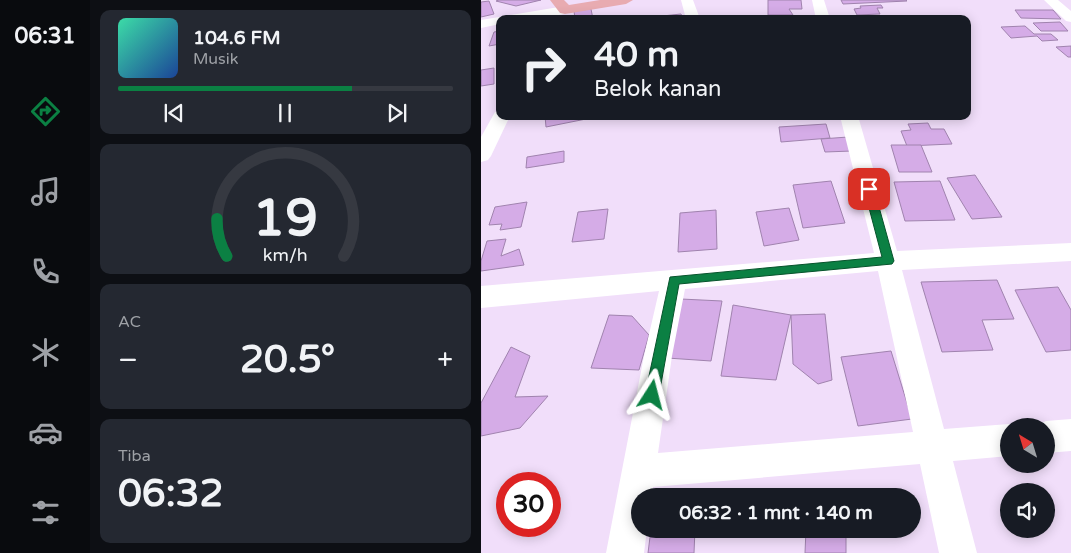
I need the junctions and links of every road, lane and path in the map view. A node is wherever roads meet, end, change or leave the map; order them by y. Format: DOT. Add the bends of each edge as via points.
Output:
graph roads {
  1 [pos="627,0"];
  2 [pos="687,0"];
  3 [pos="818,0"];
  4 [pos="1050,0"];
  5 [pos="556,10"];
  6 [pos="530,15"];
  7 [pos="692,15"];
  8 [pos="822,15"];
  9 [pos="1071,18"];
  10 [pos="496,21"];
  11 [pos="481,24"];
  12 [pos="499,120"];
  13 [pos="850,120"];
  14 [pos="481,156"];
  15 [pos="1071,252"];
  16 [pos="888,261"];
  17 [pos="674,280"];
  18 [pos="481,297"];
  19 [pos="1071,435"];
  20 [pos="1055,436"];
  21 [pos="1000,441"];
  22 [pos="933,446"];
  23 [pos="639,472"];
  24 [pos="625,553"];
  25 [pos="958,553"];
  1 -- 5 [label="main road"];
  2 -- 7 [label="street"];
  3 -- 8 [label="street"];
  4 -- 9 [label="street"];
  5 -- 6 [label="street"];
  10 -- 11 [label="street"];
  12 -- 14 [label="street"];
  13 -- 16 [label="street"];
  15 -- 16 [label="street"];
  16 -- 17 [label="street"];
  16 -- 22 [label="street"];
  17 -- 18 [label="street"];
  17 -- 23 [label="street"];
  19 -- 20 [label="street"];
  21 -- 22 [label="street"];
  22 -- 23 [label="street"];
  22 -- 25 [label="street"];
  23 -- 24 [label="street"];
}
